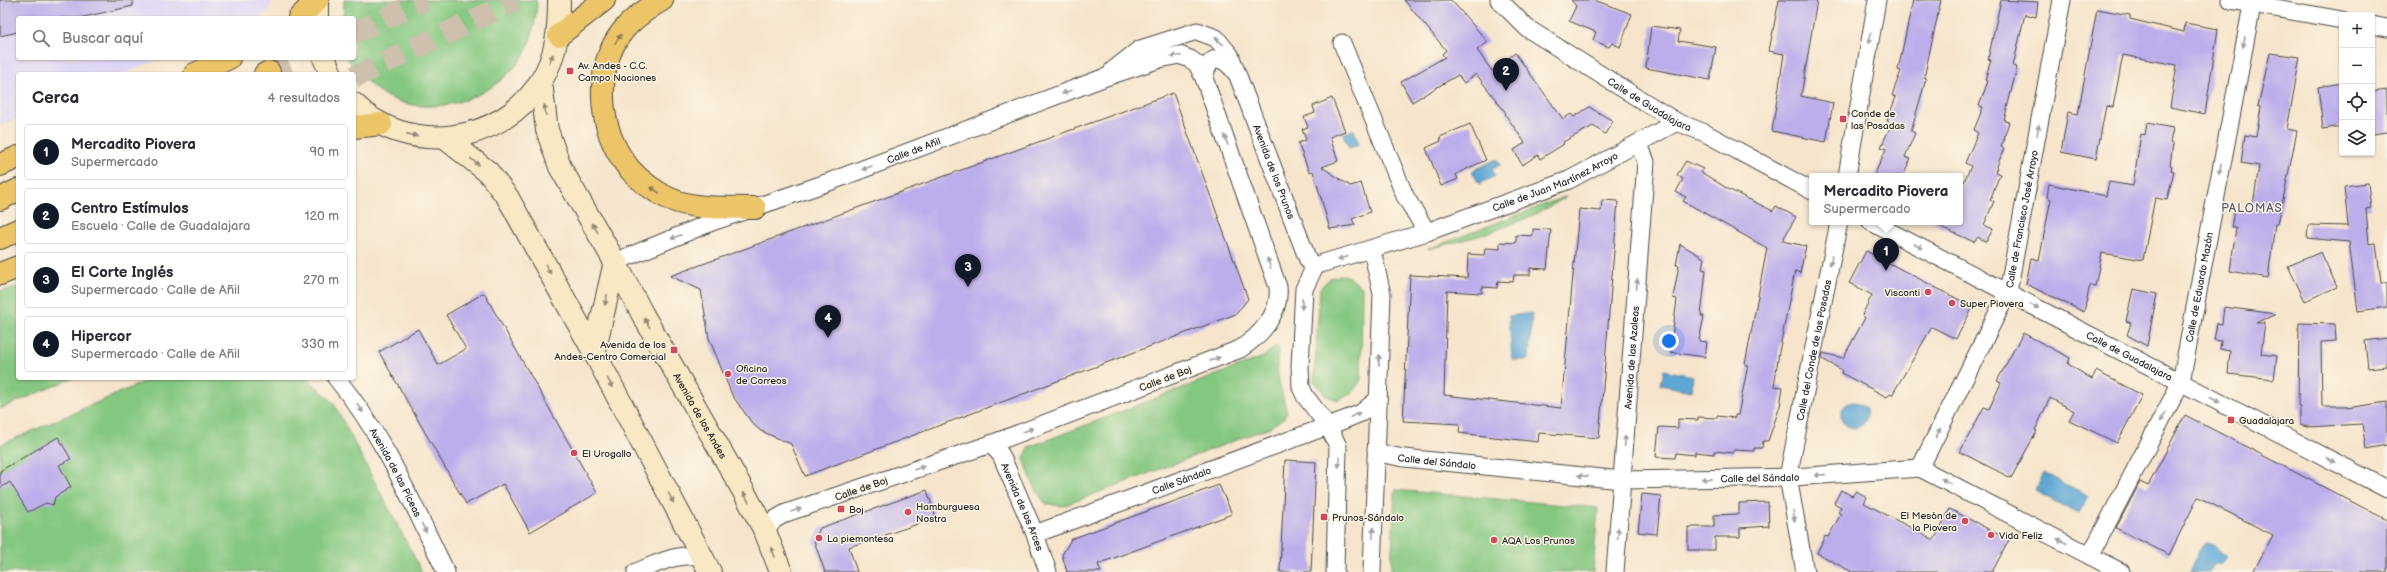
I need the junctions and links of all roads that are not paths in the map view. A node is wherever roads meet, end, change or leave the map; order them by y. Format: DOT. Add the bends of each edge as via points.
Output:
graph roads {
  1 [pos="317,0"];
  2 [pos="559,0"];
  3 [pos="604,0"];
  4 [pos="662,0"];
  5 [pos="1499,0"];
  6 [pos="1877,0"];
  7 [pos="2062,0"];
  8 [pos="2230,0"];
  9 [pos="2252,2"];
  10 [pos="301,16"];
  11 [pos="317,16"];
  12 [pos="2339,19"];
  13 [pos="2375,26"];
  14 [pos="2387,28"];
  15 [pos="559,35"];
  16 [pos="1342,43"];
  17 [pos="225,60"];
  18 [pos="325,60"];
  19 [pos="199,72"];
  20 [pos="330,72"];
  21 [pos="1237,75"];
  22 [pos="1103,78"];
  23 [pos="1204,78"];
  24 [pos="540,82"];
  25 [pos="356,105"];
  26 [pos="1677,122"];
  27 [pos="381,124"];
  28 [pos="356,127"];
  29 [pos="445,138"];
  30 [pos="1639,144"];
  31 [pos="16,157"];
  32 [pos="0,165"];
  33 [pos="1848,173"];
  34 [pos="1809,189"];
  35 [pos="16,191"];
  36 [pos="0,199"];
  37 [pos="754,208"];
  38 [pos="1838,225"];
  39 [pos="1877,225"];
  40 [pos="16,231"];
  41 [pos="1428,232"];
  42 [pos="0,238"];
  43 [pos="1372,250"];
  44 [pos="615,262"];
  45 [pos="16,268"];
  46 [pos="1314,268"];
  47 [pos="0,274"];
  48 [pos="2008,292"];
  49 [pos="594,352"];
  50 [pos="338,380"];
  51 [pos="2181,382"];
  52 [pos="1378,399"];
  53 [pos="1328,426"];
  54 [pos="992,444"];
  55 [pos="1376,449"];
  56 [pos="1920,468"];
  57 [pos="1788,477"];
  58 [pos="1622,480"];
  59 [pos="2387,489"];
  60 [pos="765,531"];
  61 [pos="1035,534"];
  62 [pos="2090,556"];
  63 [pos="706,565"];
  64 [pos="446,572"];
  65 [pos="636,572"];
  66 [pos="781,572"];
  67 [pos="1048,572"];
  68 [pos="1335,572"];
  69 [pos="1372,572"];
  70 [pos="1615,572"];
  71 [pos="1805,572"];
  72 [pos="2121,572"];
  1 -- 10 [label="highway"];
  1 -- 11 [label="main road"];
  2 -- 15 [label="main road"];
  3 -- 15 [label="highway"];
  37 -- 4 [label="highway, one-way" via="690,206 663,195 638,177 622,159 610,137 603,93 605,69 611,52 627,26"];
  5 -- 26 [label="street, Calle de Guadalajara" via="1527,28"];
  6 -- 33 [label="street, one-way"];
  48 -- 7 [label="street, Calle de Francisco José Arroyo, one-way"];
  8 -- 9 [label="street"];
  9 -- 12 [label="street"];
  9 -- 51 [label="street, Calle de Eduardo Mazón, one-way"];
  13 -- 14 [label="street"];
  24 -- 15 [label="main road, one-way" via="552,59"];
  16 -- 41 [label="street" via="1405,196"];
  17 -- 19 [label="highway"];
  18 -- 20 [label="main road"];
  21 -- 22 [label="street, Avenida de los Prunos, one-way" via="1224,46 1216,38 1197,31 1140,49"];
  21 -- 23 [label="street" via="1226,62 1218,58 1212,59 1208,64"];
  21 -- 46 [label="street, Avenida de los Prunos" via="1308,260"];
  23 -- 22 [label="street, Calle de Añil, one-way" via="1196,64 1179,55 1160,58"];
  22 -- 37 [label="street, Calle de Añil, one-way"];
  54 -- 23 [label="street, Calle de Boj, one-way" via="1240,350 1252,341 1276,309 1278,287"];
  24 -- 29 [label="main road" via="522,104 499,121 473,133"];
  44 -- 24 [label="main road, Avenida de los Andes, one-way" via="560,167 548,130"];
  25 -- 27 [label="main road"];
  26 -- 30 [label="street, Calle de Juan Martínez Arroyo"];
  26 -- 34 [label="street, Calle de Guadalajara" via="1705,133"];
  27 -- 28 [label="highway"];
  27 -- 29 [label="main road, one-way" via="423,137"];
  29 -- 49 [label="main road, one-way" via="488,172 508,198"];
  30 -- 41 [label="street, Calle de Juan Martínez Arroyo" via="1569,180"];
  58 -- 30 [label="street, Avenida de las Azaleas, one-way" via="1646,162"];
  31 -- 32 [label="highway"];
  35 -- 36 [label="highway"];
  37 -- 44 [label="street, Calle de Añil, one-way"];
  38 -- 57 [label="street, Calle del Conde de las Posadas, one-way"];
  39 -- 48 [label="street, Calle de Guadalajara, one-way"];
  40 -- 42 [label="highway"];
  41 -- 43 [label="street, Calle de Juan Martínez Arroyo"];
  43 -- 46 [label="street, Calle de Juan Martínez Arroyo, one-way" via="1320,264"];
  52 -- 43 [label="street, one-way" via="1382,294"];
  44 -- 49 [label="main road, one-way"];
  60 -- 44 [label="main road, Avenida de los Andes, one-way"];
  45 -- 47 [label="highway"];
  46 -- 53 [label="street, one-way" via="1302,297 1301,386 1311,407"];
  48 -- 51 [label="street, Calle de Guadalajara, one-way"];
  56 -- 48 [label="street, Calle de Francisco José Arroyo, one-way"];
  49 -- 63 [label="main road, one-way"];
  50 -- 64 [label="street, Avenida de las Píceas, one-way" via="358,405 388,455"];
  51 -- 59 [label="street, Calle de Guadalajara, one-way"];
  51 -- 62 [label="street, Calle de Eduardo Mazón, one-way"];
  53 -- 52 [label="street, one-way" via="1361,412"];
  52 -- 55 [label="street"];
  53 -- 61 [label="street, Calle Sándalo"];
  53 -- 68 [label="street, one-way" via="1338,446 1339,455"];
  60 -- 54 [label="street, Calle de Boj, one-way" via="774,520 786,513"];
  54 -- 61 [label="street, Avenida de los Arces" via="1001,455"];
  58 -- 55 [label="street, Calle del Sándalo, one-way" via="1397,457 1383,454"];
  69 -- 55 [label="street, one-way"];
  56 -- 57 [label="street, Calle del Sándalo, one-way"];
  62 -- 56 [label="street, one-way"];
  57 -- 58 [label="street, Calle del Sándalo, one-way"];
  57 -- 71 [label="street, one-way"];
  70 -- 58 [label="street, Avenida de las Azaleas, one-way"];
  66 -- 60 [label="main road, Avenida de los Andes, one-way"];
  61 -- 67 [label="street, Avenida de los Arces"];
  62 -- 72 [label="street"];
  63 -- 65 [label="street" via="688,555 672,558"];
}
